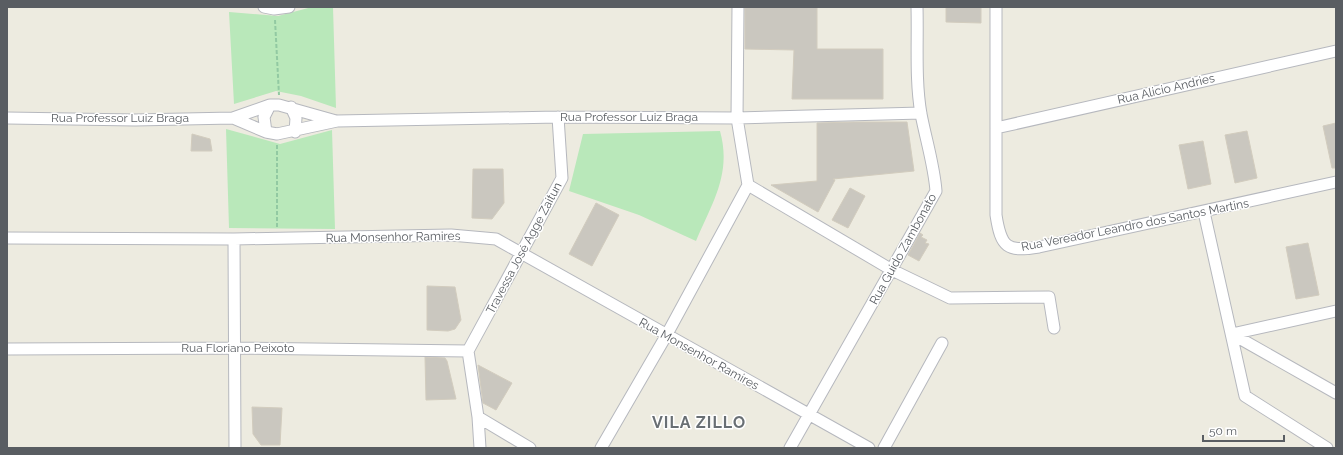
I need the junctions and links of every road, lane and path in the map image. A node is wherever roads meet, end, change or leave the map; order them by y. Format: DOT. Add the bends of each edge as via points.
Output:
graph roads {
  1 [pos="266,7"];
  2 [pos="289,7"];
  3 [pos="738,7"];
  4 [pos="918,7"];
  5 [pos="996,7"];
  6 [pos="1336,51"];
  7 [pos="270,105"];
  8 [pos="291,107"];
  9 [pos="921,113"];
  10 [pos="558,117"];
  11 [pos="7,118"];
  12 [pos="233,118"];
  13 [pos="737,118"];
  14 [pos="337,121"];
  15 [pos="996,128"];
  16 [pos="266,132"];
  17 [pos="295,132"];
  18 [pos="1336,182"];
  19 [pos="748,185"];
  20 [pos="1204,212"];
  21 [pos="7,238"];
  22 [pos="234,239"];
  23 [pos="521,254"];
  24 [pos="892,270"];
  25 [pos="1336,312"];
  26 [pos="1054,328"];
  27 [pos="1232,334"];
  28 [pos="666,336"];
  29 [pos="942,343"];
  30 [pos="235,348"];
  31 [pos="7,349"];
  32 [pos="468,351"];
  33 [pos="1336,393"];
  34 [pos="809,414"];
  35 [pos="478,417"];
  36 [pos="235,448"];
  37 [pos="480,448"];
  38 [pos="530,448"];
  39 [pos="601,448"];
  40 [pos="790,448"];
  41 [pos="869,448"];
  42 [pos="884,448"];
  43 [pos="1327,448"];
  1 -- 2 [label="street"];
  3 -- 13 [label="street"];
  4 -- 9 [label="street, Rua Guido Zambonato" via="918,81"];
  5 -- 15 [label="street, Rua Vereador Leandro dos Santos Martins"];
  6 -- 15 [label="street, Rua Alicio Andries"];
  7 -- 8 [label="street, Rua Professor Luiz Braga"];
  7 -- 12 [label="street, Rua Professor Luiz Braga"];
  7 -- 16 [label="street" via="264,117"];
  8 -- 14 [label="street, Rua Professor Luiz Braga"];
  8 -- 17 [label="street" via="295,115"];
  9 -- 13 [label="street, Rua Professor Luiz Braga"];
  9 -- 24 [label="street, Rua Guido Zambonato" via="933,163 936,191"];
  10 -- 13 [label="street, Rua Professor Luiz Braga"];
  10 -- 14 [label="street, Rua Professor Luiz Braga"];
  10 -- 23 [label="street, Travessa José Agge Zaitun" via="562,178"];
  11 -- 12 [label="street, Rua Professor Luiz Braga"];
  12 -- 16 [label="street, Rua Professor Luiz Braga"];
  13 -- 19 [label="street"];
  14 -- 17 [label="street, Rua Professor Luiz Braga"];
  15 -- 20 [label="street, Rua Vereador Leandro dos Santos Martins" via="996,216 1003,241 1012,249 1039,247"];
  16 -- 17 [label="street, Rua Professor Luiz Braga"];
  18 -- 20 [label="street, Rua Vereador Leandro dos Santos Martins"];
  19 -- 24 [label="street"];
  19 -- 28 [label="street"];
  20 -- 27 [label="street"];
  21 -- 22 [label="street, Rua Monsenhor Ramires"];
  22 -- 23 [label="street, Rua Monsenhor Ramires" via="451,234 496,239"];
  22 -- 30 [label="street"];
  23 -- 28 [label="street, Rua Monsenhor Ramires"];
  23 -- 32 [label="street, Travessa José Agge Zaitun"];
  24 -- 26 [label="street" via="950,298 1049,297"];
  24 -- 34 [label="street, Rua Guido Zambonato"];
  25 -- 27 [label="street"];
  27 -- 33 [label="street"];
  27 -- 43 [label="street" via="1245,396"];
  28 -- 34 [label="street, Rua Monsenhor Ramires"];
  28 -- 39 [label="street"];
  29 -- 42 [label="street"];
  30 -- 31 [label="street, Rua Floriano Peixoto"];
  30 -- 32 [label="street, Rua Floriano Peixoto"];
  30 -- 36 [label="street"];
  32 -- 35 [label="street"];
  34 -- 40 [label="street, Rua Guido Zambonato"];
  34 -- 41 [label="street, Rua Monsenhor Ramires"];
  35 -- 37 [label="street"];
  35 -- 38 [label="street"];
}
